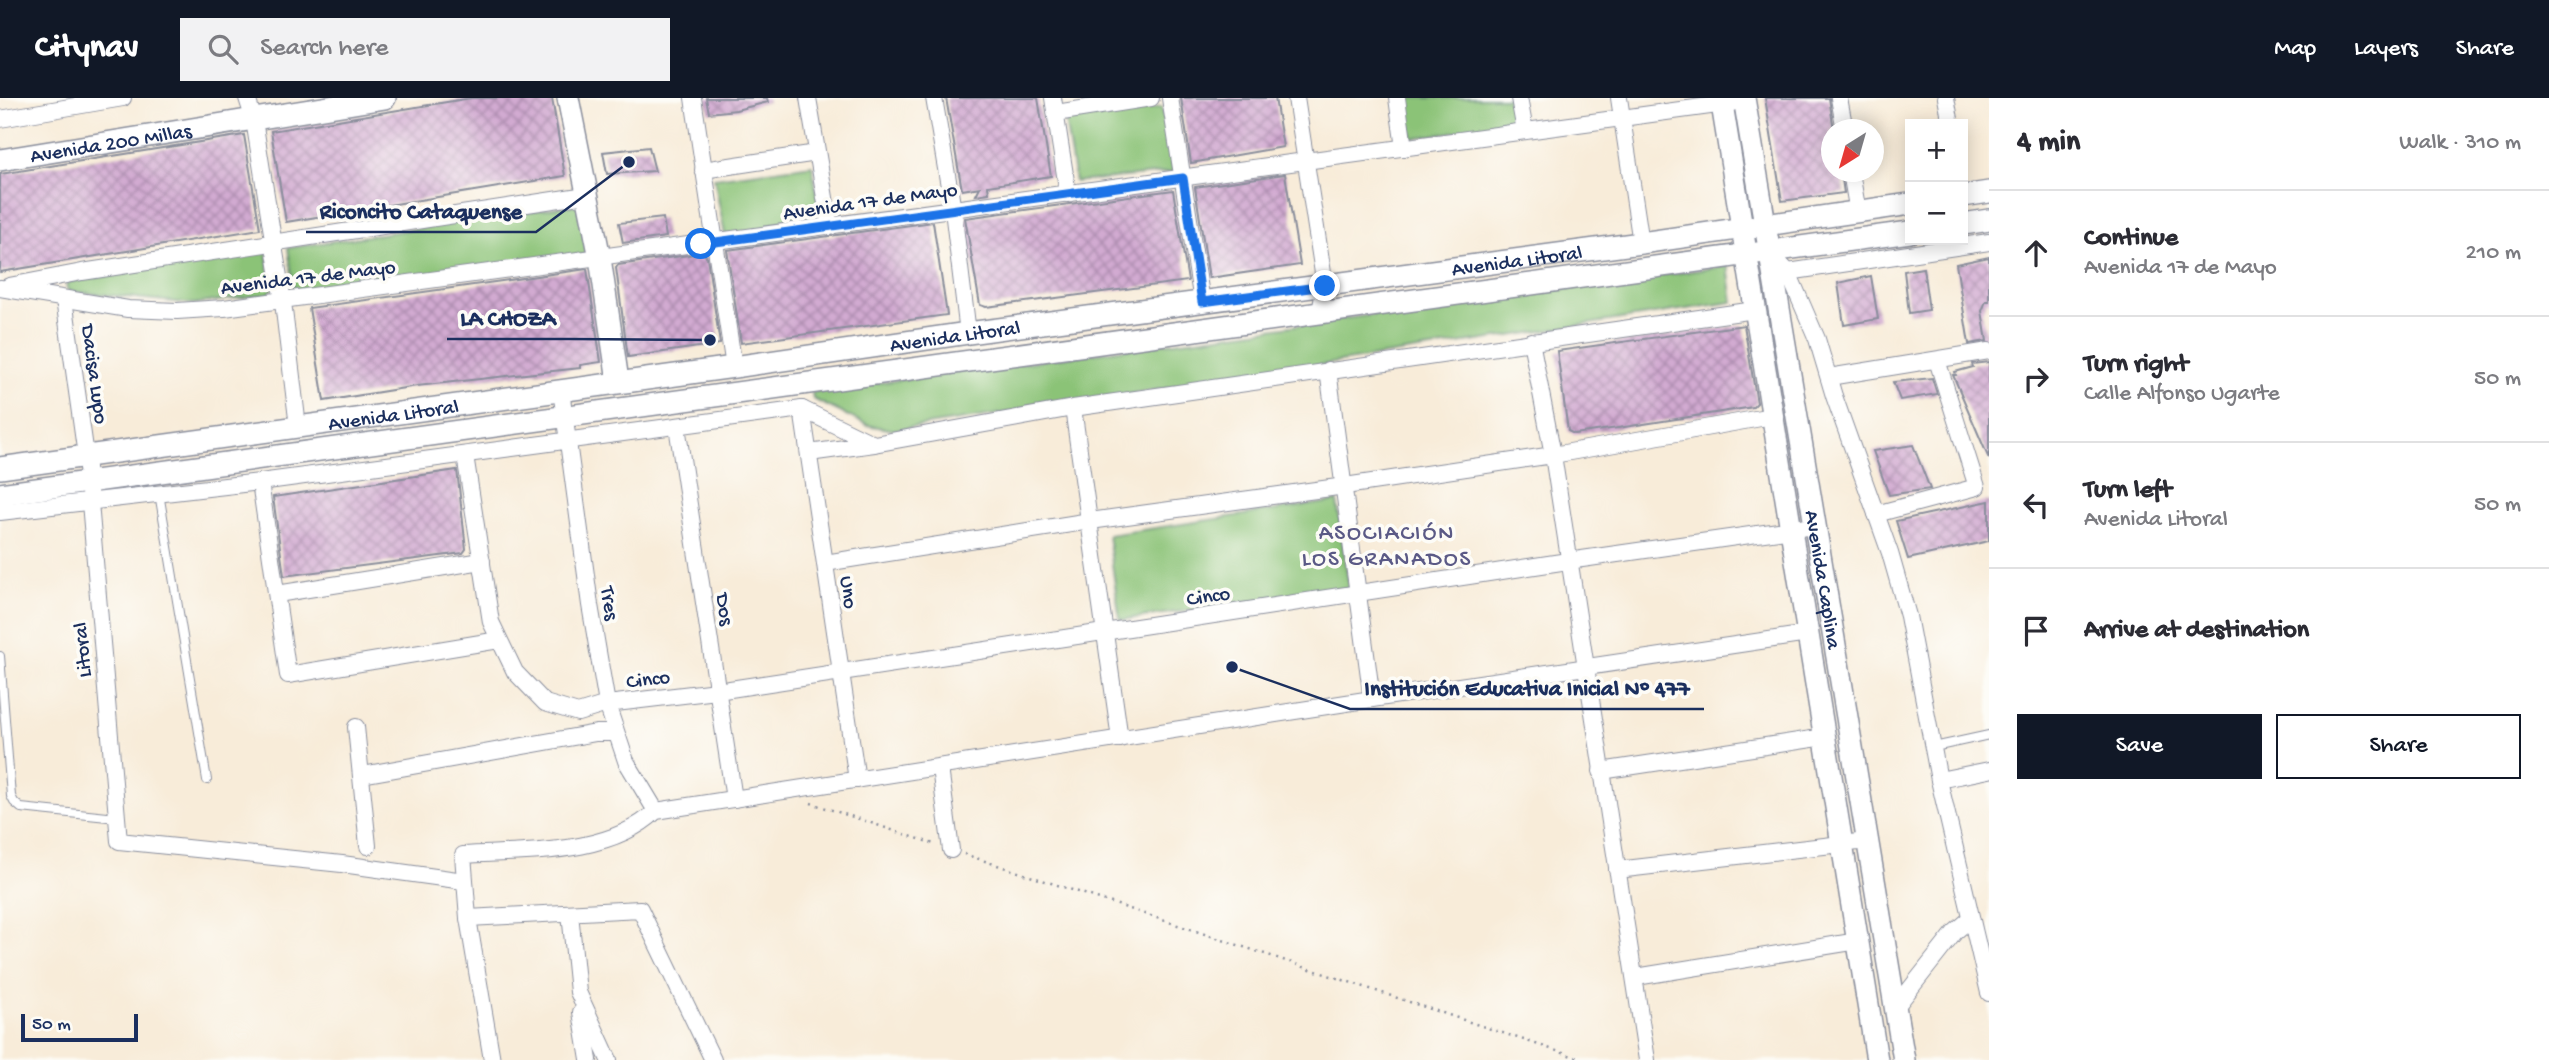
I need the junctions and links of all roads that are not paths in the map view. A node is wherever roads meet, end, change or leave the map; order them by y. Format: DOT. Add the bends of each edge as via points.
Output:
graph roads {
  1 [pos="124,98"];
  2 [pos="247,98"];
  3 [pos="386,98"];
  4 [pos="568,98"];
  5 [pos="693,98"];
  6 [pos="808,98"];
  7 [pos="934,98"];
  8 [pos="1151,98"];
  9 [pos="1170,98"];
  10 [pos="1296,98"];
  11 [pos="1397,98"];
  12 [pos="1519,98"];
  13 [pos="1619,98"];
  14 [pos="1839,98"];
  15 [pos="1946,98"];
  16 [pos="1744,100"];
  17 [pos="1722,101"];
  18 [pos="1054,105"];
  19 [pos="1622,118"];
  20 [pos="0,119"];
  21 [pos="1842,119"];
  22 [pos="1950,119"];
  23 [pos="254,120"];
  24 [pos="1525,131"];
  25 [pos="1404,148"];
  26 [pos="817,153"];
  27 [pos="0,160"];
  28 [pos="1308,161"];
  29 [pos="703,170"];
  30 [pos="1183,178"];
  31 [pos="1853,182"];
  32 [pos="1989,192"];
  33 [pos="1068,194"];
  34 [pos="586,195"];
  35 [pos="1968,195"];
  36 [pos="1905,205"];
  37 [pos="953,210"];
  38 [pos="1858,213"];
  39 [pos="1989,220"];
  40 [pos="1968,223"];
  41 [pos="1764,224"];
  42 [pos="830,227"];
  43 [pos="1741,228"];
  44 [pos="1905,233"];
  45 [pos="1989,242"];
  46 [pos="273,243"];
  47 [pos="713,243"];
  48 [pos="1641,243"];
  49 [pos="1769,252"];
  50 [pos="1745,256"];
  51 [pos="600,258"];
  52 [pos="1788,272"];
  53 [pos="1325,286"];
  54 [pos="64,299"];
  55 [pos="284,302"];
  56 [pos="1202,302"];
  57 [pos="1755,310"];
  58 [pos="1320,312"];
  59 [pos="968,333"];
  60 [pos="1531,341"];
  61 [pos="1989,351"];
  62 [pos="1937,360"];
  63 [pos="734,367"];
  64 [pos="1328,370"];
  65 [pos="1829,377"];
  66 [pos="618,382"];
  67 [pos="561,390"];
  68 [pos="1073,408"];
  69 [pos="802,410"];
  70 [pos="565,416"];
  71 [pos="1772,416"];
  72 [pos="677,426"];
  73 [pos="298,428"];
  74 [pos="569,441"];
  75 [pos="874,444"];
  76 [pos="808,453"];
  77 [pos="1553,454"];
  78 [pos="465,455"];
  79 [pos="86,456"];
  80 [pos="0,468"];
  81 [pos="260,482"];
  82 [pos="1345,486"];
  83 [pos="89,491"];
  84 [pos="159,493"];
  85 [pos="0,494"];
  86 [pos="0,512"];
  87 [pos="1876,514"];
  88 [pos="1090,522"];
  89 [pos="1814,526"];
  90 [pos="1790,530"];
  91 [pos="482,561"];
  92 [pos="1568,561"];
  93 [pos="825,563"];
  94 [pos="1358,593"];
  95 [pos="277,594"];
  96 [pos="1104,632"];
  97 [pos="1808,634"];
  98 [pos="499,640"];
  99 [pos="0,656"];
  100 [pos="1586,667"];
  101 [pos="841,672"];
  102 [pos="717,691"];
  103 [pos="1372,699"];
  104 [pos="607,704"];
  105 [pos="356,727"];
  106 [pos="614,733"];
  107 [pos="1989,735"];
  108 [pos="1825,737"];
  109 [pos="1120,739"];
  110 [pos="1934,747"];
  111 [pos="940,768"];
  112 [pos="1989,770"];
  113 [pos="1601,772"];
  114 [pos="362,775"];
  115 [pos="206,780"];
  116 [pos="857,780"];
  117 [pos="1939,780"];
  118 [pos="734,799"];
  119 [pos="656,811"];
  120 [pos="117,818"];
  121 [pos="1867,841"];
  122 [pos="1842,845"];
  123 [pos="368,846"];
  124 [pos="951,850"];
  125 [pos="1617,870"];
  126 [pos="464,881"];
  127 [pos="570,914"];
  128 [pos="468,918"];
  129 [pos="1970,919"];
  130 [pos="1981,935"];
  131 [pos="1858,941"];
  132 [pos="1636,977"];
  133 [pos="578,992"];
  134 [pos="1989,993"];
  135 [pos="1895,1008"];
  136 [pos="492,1060"];
  137 [pos="589,1060"];
  138 [pos="609,1060"];
  139 [pos="713,1060"];
  140 [pos="1647,1060"];
  141 [pos="1877,1060"];
  142 [pos="1904,1060"];
  1 -- 20 [label="street, Avenida 200 Millas"];
  2 -- 23 [label="street"];
  3 -- 23 [label="main road, Avenida 200 Millas"];
  4 -- 34 [label="main road"];
  5 -- 29 [label="street"];
  6 -- 26 [label="street"];
  7 -- 37 [label="street"];
  8 -- 18 [label="street"];
  9 -- 30 [label="street"];
  10 -- 28 [label="street"];
  11 -- 25 [label="street"];
  12 -- 24 [label="street"];
  13 -- 19 [label="street"];
  14 -- 21 [label="street"];
  15 -- 22 [label="street"];
  16 -- 17 [label="street, Avenida 17 de Mayo"];
  16 -- 41 [label="main road, Avenida Caplina"];
  17 -- 19 [label="street, Avenida 17 de Mayo"];
  17 -- 43 [label="main road, Avenida Caplina"];
  18 -- 33 [label="street"];
  19 -- 24 [label="street, Avenida 17 de Mayo"];
  19 -- 48 [label="street"];
  23 -- 27 [label="main road, Avenida 200 Millas"];
  23 -- 46 [label="street"];
  24 -- 25 [label="street, Avenida 17 de Mayo"];
  25 -- 28 [label="street, Avenida 17 de Mayo"];
  26 -- 29 [label="street"];
  26 -- 42 [label="street"];
  28 -- 30 [label="street, Avenida 17 de Mayo"];
  28 -- 53 [label="street"];
  29 -- 47 [label="street"];
  30 -- 33 [label="street, Avenida 17 de Mayo"];
  30 -- 56 [label="street"];
  31 -- 38 [label="street"];
  32 -- 35 [label="main road"];
  33 -- 37 [label="street, Avenida 17 de Mayo"];
  34 -- 46 [label="street, Avenida 17 de Mayo"];
  34 -- 51 [label="main road"];
  36 -- 38 [label="main road, Avenida Litoral"];
  37 -- 42 [label="street, Avenida 17 de Mayo"];
  37 -- 59 [label="street"];
  38 -- 41 [label="main road, Avenida Litoral"];
  39 -- 40 [label="main road"];
  41 -- 43 [label="main road, Avenida Litoral"];
  41 -- 49 [label="main road, Avenida Caplina"];
  42 -- 47 [label="street, Avenida 17 de Mayo"];
  43 -- 48 [label="main road, Avenida Litoral"];
  43 -- 50 [label="main road, Avenida Caplina"];
  44 -- 49 [label="main road, Avenida Litoral"];
  45 -- 52 [label="street"];
  46 -- 54 [label="street, Avenida 17 de Mayo" via="0,288"];
  46 -- 55 [label="street"];
  47 -- 51 [label="street, Avenida 17 de Mayo"];
  47 -- 63 [label="street"];
  48 -- 53 [label="main road, Avenida Litoral"];
  49 -- 50 [label="main road, Avenida Litoral"];
  49 -- 52 [label="street"];
  49 -- 89 [label="main road, Avenida Caplina"];
  50 -- 57 [label="main road, Avenida Caplina"];
  50 -- 58 [label="main road, Avenida Litoral"];
  51 -- 55 [label="street, Avenida 17 de Mayo"];
  51 -- 66 [label="main road"];
  52 -- 65 [label="street"];
  53 -- 56 [label="main road, Avenida Litoral"];
  53 -- 58 [label="street"];
  54 -- 55 [label="street, Avenida 17 de Mayo" via="128,309 177,310"];
  54 -- 79 [label="street, Dacisa Lupo"];
  55 -- 73 [label="street"];
  56 -- 59 [label="main road, Avenida Litoral"];
  57 -- 60 [label="street"];
  57 -- 71 [label="main road, Avenida Caplina"];
  58 -- 70 [label="main road, Avenida Litoral"];
  59 -- 63 [label="main road, Avenida Litoral"];
  60 -- 64 [label="street"];
  60 -- 77 [label="street"];
  61 -- 62 [label="street"];
  62 -- 65 [label="street"];
  62 -- 87 [label="street" via="1977,487"];
  63 -- 66 [label="main road, Avenida Litoral"];
  64 -- 68 [label="street"];
  64 -- 82 [label="street"];
  65 -- 87 [label="street"];
  66 -- 67 [label="main road, Avenida Litoral"];
  67 -- 70 [label="street, Tres"];
  67 -- 73 [label="main road, Avenida Litoral"];
  68 -- 75 [label="street"];
  68 -- 88 [label="street"];
  69 -- 72 [label="street, Avenida Litoral"];
  69 -- 75 [label="street"];
  69 -- 76 [label="street, Uno"];
  70 -- 74 [label="street, Tres"];
  70 -- 83 [label="main road, Avenida Litoral"];
  71 -- 77 [label="street"];
  71 -- 90 [label="main road, Avenida Caplina"];
  72 -- 74 [label="street, Avenida Litoral"];
  72 -- 102 [label="street, Dos"];
  73 -- 79 [label="main road, Avenida Litoral"];
  74 -- 78 [label="street, Avenida Litoral"];
  74 -- 104 [label="street, Tres"];
  75 -- 76 [label="street"];
  76 -- 93 [label="street, Uno"];
  77 -- 82 [label="street"];
  77 -- 92 [label="street"];
  78 -- 81 [label="street, Avenida Litoral"];
  78 -- 91 [label="street, Cinco"];
  79 -- 80 [label="main road, Avenida Litoral"];
  79 -- 83 [label="street, Litoral"];
  81 -- 84 [label="street, Avenida Litoral"];
  81 -- 95 [label="street"];
  82 -- 88 [label="street"];
  82 -- 94 [label="street"];
  83 -- 84 [label="street, Avenida Litoral"];
  83 -- 85 [label="main road, Avenida Litoral"];
  83 -- 86 [label="street, Avenida Litoral"];
  83 -- 120 [label="street, Litoral"];
  84 -- 115 [label="lane"];
  87 -- 110 [label="street" via="1908,616"];
  88 -- 93 [label="street"];
  88 -- 96 [label="street"];
  89 -- 90 [label="street, Cinco"];
  89 -- 121 [label="main road, Avenida Caplina"];
  90 -- 92 [label="street, Cinco"];
  90 -- 97 [label="main road, Avenida Caplina"];
  91 -- 95 [label="street"];
  91 -- 98 [label="street, Cinco" via="491,622"];
  92 -- 94 [label="street, Cinco"];
  92 -- 100 [label="street"];
  93 -- 101 [label="street, Uno"];
  94 -- 96 [label="street, Cinco"];
  94 -- 103 [label="street"];
  95 -- 98 [label="street" via="288,675"];
  96 -- 101 [label="street, Cinco"];
  96 -- 109 [label="street"];
  97 -- 100 [label="street"];
  97 -- 108 [label="main road, Avenida Caplina"];
  98 -- 104 [label="street, Cinco" via="515,672 545,703 578,713"];
  99 -- 120 [label="lane" via="14,802 21,808"];
  100 -- 103 [label="street"];
  100 -- 113 [label="street"];
  101 -- 102 [label="street, Cinco"];
  101 -- 116 [label="street, Uno"];
  102 -- 104 [label="street, Cinco"];
  102 -- 118 [label="street, Dos"];
  103 -- 109 [label="street"];
  104 -- 106 [label="street, Tres"];
  105 -- 114 [label="street"];
  106 -- 114 [label="street"];
  106 -- 119 [label="street, Tres"];
  107 -- 110 [label="lane"];
  108 -- 113 [label="street"];
  108 -- 122 [label="main road, Avenida Caplina"];
  109 -- 111 [label="street"];
  110 -- 117 [label="street"];
  111 -- 116 [label="street"];
  111 -- 124 [label="street"];
  112 -- 117 [label="street"];
  113 -- 125 [label="street"];
  114 -- 123 [label="street"];
  116 -- 118 [label="street"];
  117 -- 129 [label="street"];
  118 -- 119 [label="street"];
  119 -- 126 [label="street" via="632,829 570,848 463,855"];
  120 -- 126 [label="street, Litoral" via="119,841"];
  121 -- 122 [label="street"];
  121 -- 135 [label="main road, Avenida Caplina"];
  122 -- 125 [label="street"];
  122 -- 131 [label="main road, Avenida Caplina"];
  125 -- 132 [label="street"];
  126 -- 128 [label="street"];
  127 -- 128 [label="street"];
  127 -- 133 [label="street"];
  127 -- 139 [label="street" via="640,909"];
  128 -- 136 [label="street"];
  129 -- 130 [label="street"];
  129 -- 135 [label="street"];
  130 -- 134 [label="street"];
  131 -- 132 [label="street"];
  131 -- 141 [label="main road, Avenida Caplina"];
  132 -- 140 [label="street"];
  133 -- 137 [label="street"];
  133 -- 138 [label="street"];
  135 -- 142 [label="main road, Avenida Caplina"];
}
